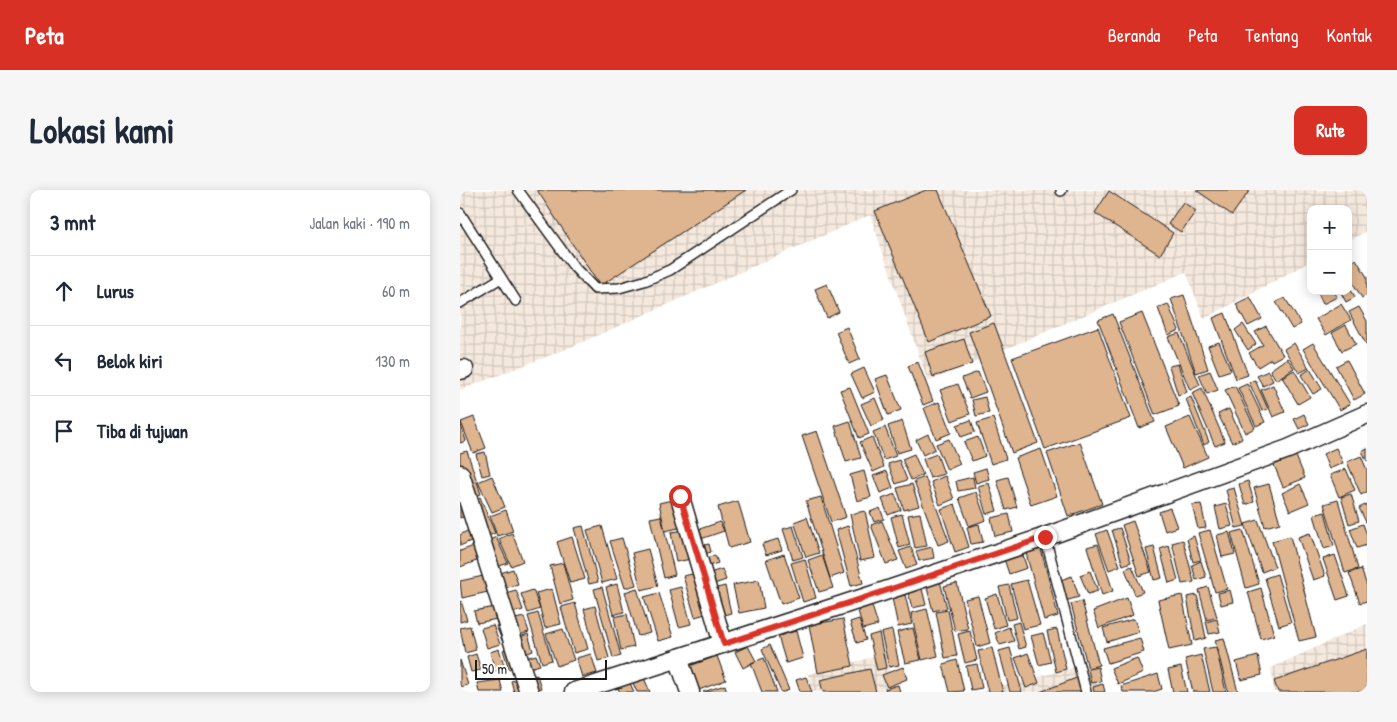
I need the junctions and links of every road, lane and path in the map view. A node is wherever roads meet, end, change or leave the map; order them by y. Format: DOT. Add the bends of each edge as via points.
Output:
graph roads {
  1 [pos="518,190"];
  2 [pos="791,190"];
  3 [pos="460,213"];
  4 [pos="501,278"];
  5 [pos="516,301"];
  6 [pos="460,303"];
  7 [pos="1367,414"];
  8 [pos="460,474"];
  9 [pos="680,496"];
  10 [pos="1045,537"];
  11 [pos="724,644"];
  12 [pos="678,658"];
  13 [pos="529,692"];
  14 [pos="574,692"];
  15 [pos="690,692"];
  16 [pos="1086,692"];
  1 -- 2 [label="lane" via="574,267 595,289 619,288 670,270"];
  3 -- 4 [label="lane"];
  4 -- 5 [label="lane"];
  4 -- 6 [label="lane"];
  7 -- 10 [label="street" via="1288,450"];
  8 -- 13 [label="street"];
  9 -- 11 [label="street"];
  10 -- 11 [label="street"];
  10 -- 16 [label="lane"];
  11 -- 12 [label="street"];
  12 -- 14 [label="street"];
  12 -- 15 [label="street"];
}
